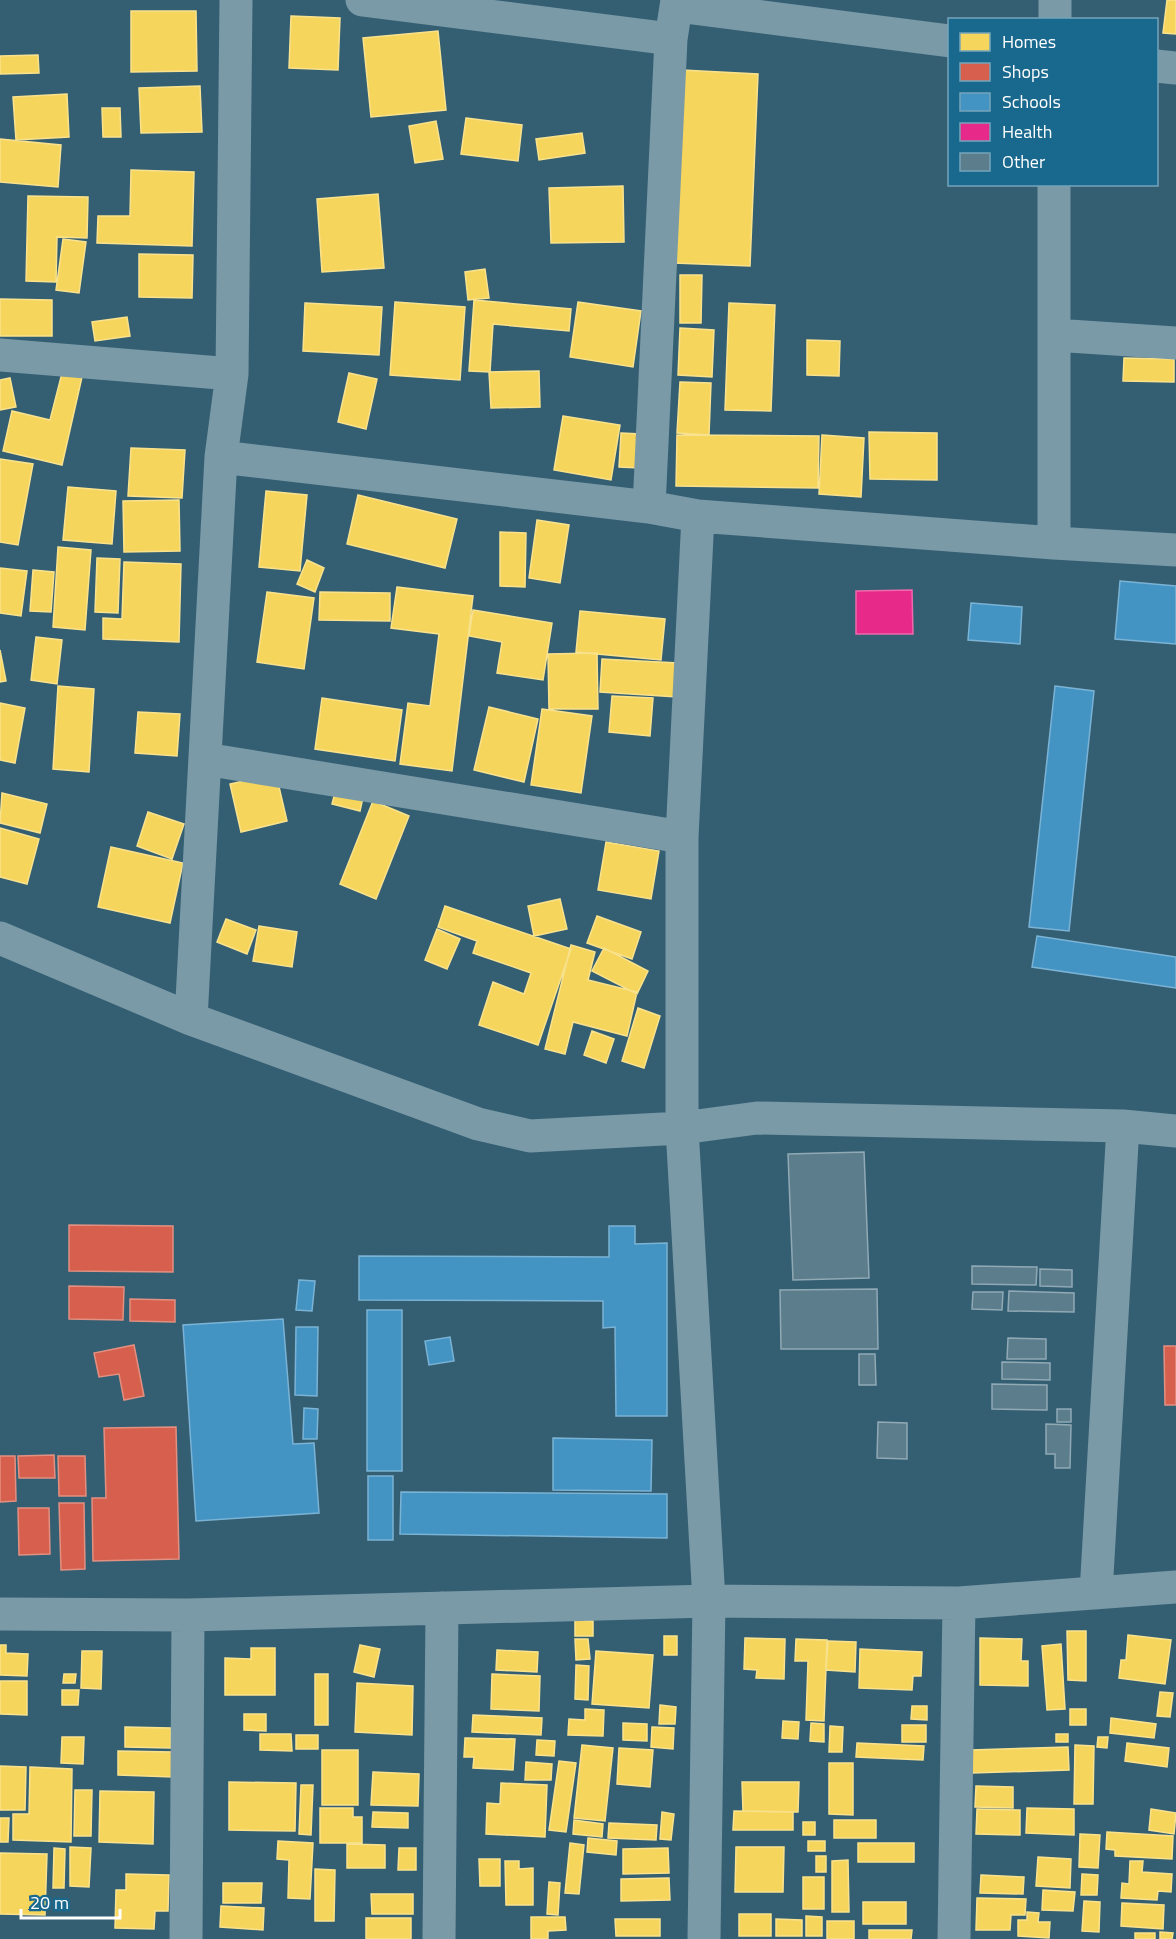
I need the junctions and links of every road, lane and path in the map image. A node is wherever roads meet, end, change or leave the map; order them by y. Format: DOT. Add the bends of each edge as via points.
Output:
graph roads {
  1 [pos="236,0"];
  2 [pos="363,0"];
  3 [pos="1055,0"];
  4 [pos="677,3"];
  5 [pos="1055,18"];
  6 [pos="671,39"];
  7 [pos="948,41"];
  8 [pos="1158,66"];
  9 [pos="1176,68"];
  10 [pos="1054,186"];
  11 [pos="1054,335"];
  12 [pos="1176,343"];
  13 [pos="0,355"];
  14 [pos="232,374"];
  15 [pos="221,457"];
  16 [pos="649,507"];
  17 [pos="698,516"];
  18 [pos="1054,543"];
  19 [pos="1176,550"];
  20 [pos="205,759"];
  21 [pos="682,837"];
  22 [pos="0,938"];
  23 [pos="191,1018"];
  24 [pos="1122,1126"];
  25 [pos="682,1128"];
  26 [pos="1176,1131"];
  27 [pos="1176,1587"];
  28 [pos="1096,1593"];
  29 [pos="709,1601"];
  30 [pos="959,1603"];
  31 [pos="442,1608"];
  32 [pos="0,1614"];
  33 [pos="188,1615"];
  34 [pos="186,1939"];
  35 [pos="439,1939"];
  36 [pos="704,1939"];
  37 [pos="954,1939"];
  1 -- 14 [label="street"];
  2 -- 6 [label="street"];
  3 -- 5 [label="street"];
  4 -- 6 [label="street"];
  4 -- 7 [label="street"];
  6 -- 16 [label="street"];
  8 -- 9 [label="street"];
  10 -- 11 [label="street"];
  11 -- 12 [label="street"];
  11 -- 18 [label="street"];
  13 -- 14 [label="street"];
  14 -- 15 [label="street"];
  15 -- 16 [label="street"];
  15 -- 20 [label="street"];
  16 -- 17 [label="street"];
  17 -- 18 [label="street"];
  17 -- 21 [label="street"];
  18 -- 19 [label="street"];
  20 -- 21 [label="street"];
  20 -- 23 [label="street"];
  21 -- 25 [label="street"];
  22 -- 23 [label="street"];
  23 -- 25 [label="street" via="488,1127 530,1136"];
  24 -- 25 [label="street" via="757,1118"];
  24 -- 26 [label="street"];
  24 -- 28 [label="street"];
  25 -- 29 [label="street"];
  27 -- 28 [label="street"];
  28 -- 30 [label="street"];
  29 -- 30 [label="street"];
  29 -- 31 [label="street"];
  29 -- 36 [label="street"];
  30 -- 37 [label="street"];
  31 -- 33 [label="street"];
  31 -- 35 [label="street"];
  32 -- 33 [label="street"];
  33 -- 34 [label="street"];
}
